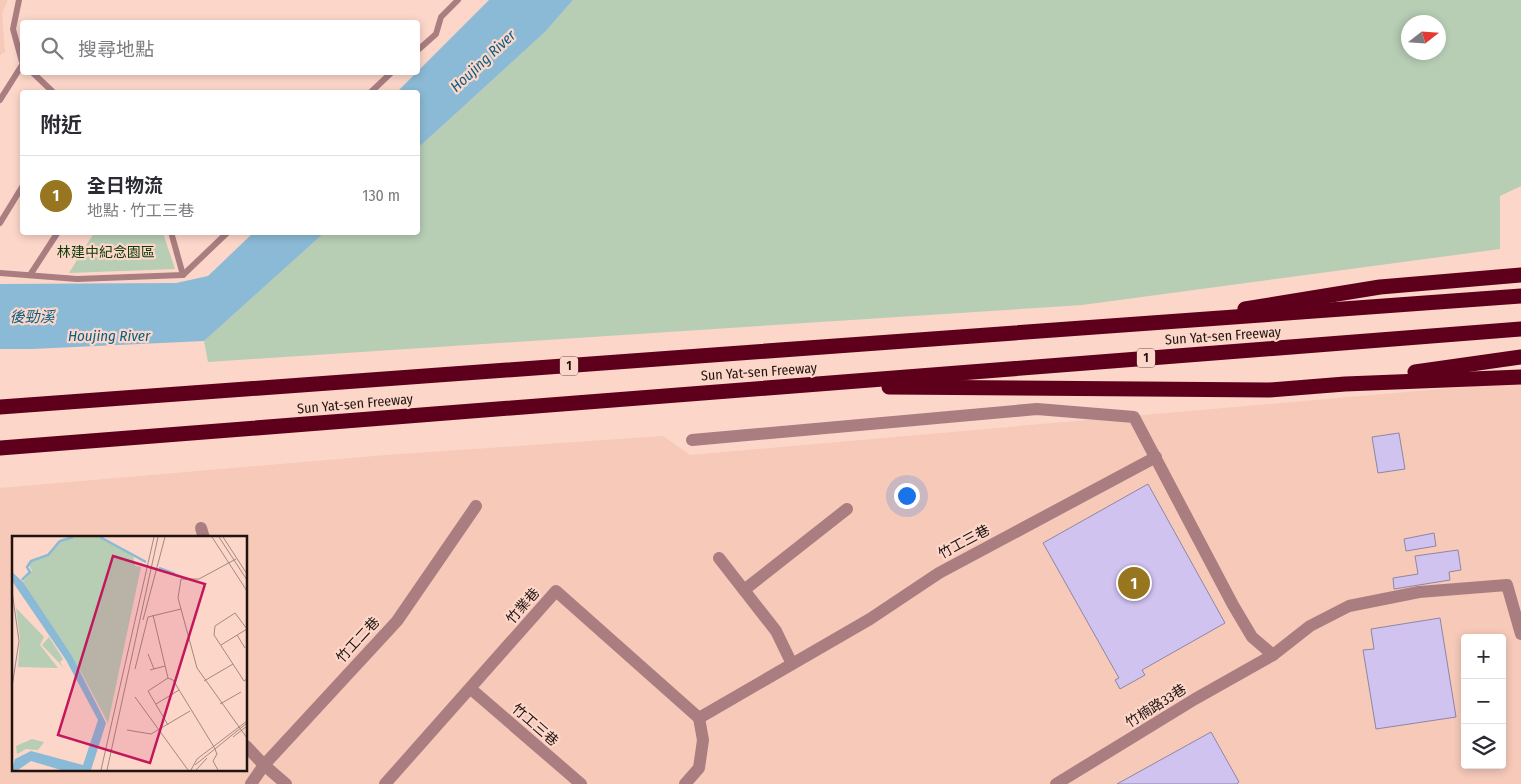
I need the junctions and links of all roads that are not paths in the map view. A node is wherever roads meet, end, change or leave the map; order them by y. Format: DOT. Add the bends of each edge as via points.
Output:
graph roads {
  1 [pos="19,0"];
  2 [pos="458,0"];
  3 [pos="420,48"];
  4 [pos="20,56"];
  5 [pos="20,67"];
  6 [pos="35,75"];
  7 [pos="389,75"];
  8 [pos="51,90"];
  9 [pos="374,90"];
  10 [pos="0,100"];
  11 [pos="20,190"];
  12 [pos="0,223"];
  13 [pos="56,235"];
  14 [pos="171,235"];
  15 [pos="225,235"];
  16 [pos="0,274"];
  17 [pos="183,275"];
  18 [pos="1521,275"];
  19 [pos="30,276"];
  20 [pos="1521,296"];
  21 [pos="1139,326"];
  22 [pos="1521,329"];
  23 [pos="1521,357"];
  24 [pos="1521,377"];
  25 [pos="1345,384"];
  26 [pos="770,387"];
  27 [pos="0,407"];
  28 [pos="692,440"];
  29 [pos="0,448"];
  30 [pos="1156,457"];
  31 [pos="476,506"];
  32 [pos="847,509"];
  33 [pos="719,558"];
  34 [pos="744,590"];
  35 [pos="1521,634"];
  36 [pos="1273,654"];
  37 [pos="792,664"];
  38 [pos="471,689"];
  39 [pos="699,718"];
  40 [pos="248,748"];
  41 [pos="264,765"];
  42 [pos="251,784"];
  43 [pos="286,784"];
  44 [pos="385,784"];
  45 [pos="580,784"];
  46 [pos="685,784"];
  47 [pos="1056,784"];
  1 -- 4 [label="lane" via="13,29"];
  2 -- 3 [label="lane" via="441,17 436,34"];
  5 -- 10 [label="lane"];
  6 -- 8 [label="lane"];
  7 -- 9 [label="lane"];
  11 -- 12 [label="lane"];
  13 -- 19 [label="lane"];
  14 -- 17 [label="lane"];
  15 -- 17 [label="lane"];
  16 -- 19 [label="lane"];
  17 -- 19 [label="lane" via="77,279"];
  18 -- 21 [label="highway" via="1380,287"];
  20 -- 21 [label="highway, Sun Yat-sen Freeway / 1"];
  21 -- 27 [label="highway, Sun Yat-sen Freeway / 1"];
  22 -- 26 [label="highway, Sun Yat-sen Freeway / 1"];
  23 -- 25 [label="highway"];
  24 -- 25 [label="highway"];
  25 -- 26 [label="highway" via="1268,390"];
  26 -- 29 [label="highway, Sun Yat-sen Freeway / 1"];
  28 -- 30 [label="street" via="1037,409 1134,417"];
  30 -- 36 [label="street" via="1247,629"];
  30 -- 37 [label="street, 竹工三巷" via="938,573 870,619"];
  31 -- 41 [label="street, 竹工二巷" via="397,621"];
  32 -- 34 [label="street"];
  33 -- 34 [label="street"];
  34 -- 37 [label="street" via="776,631"];
  35 -- 36 [label="street, 竹楠路33巷" via="1507,585 1419,592 1349,606 1310,626"];
  36 -- 47 [label="street, 竹楠路33巷"];
  37 -- 39 [label="street, 竹工三巷"];
  38 -- 39 [label="street, 竹業巷" via="556,591"];
  38 -- 44 [label="street, 竹業巷"];
  38 -- 45 [label="street, 竹工三巷"];
  39 -- 46 [label="street" via="703,740 699,768"];
  40 -- 41 [label="street"];
  41 -- 42 [label="street, 竹工二巷"];
  41 -- 43 [label="street"];
}
